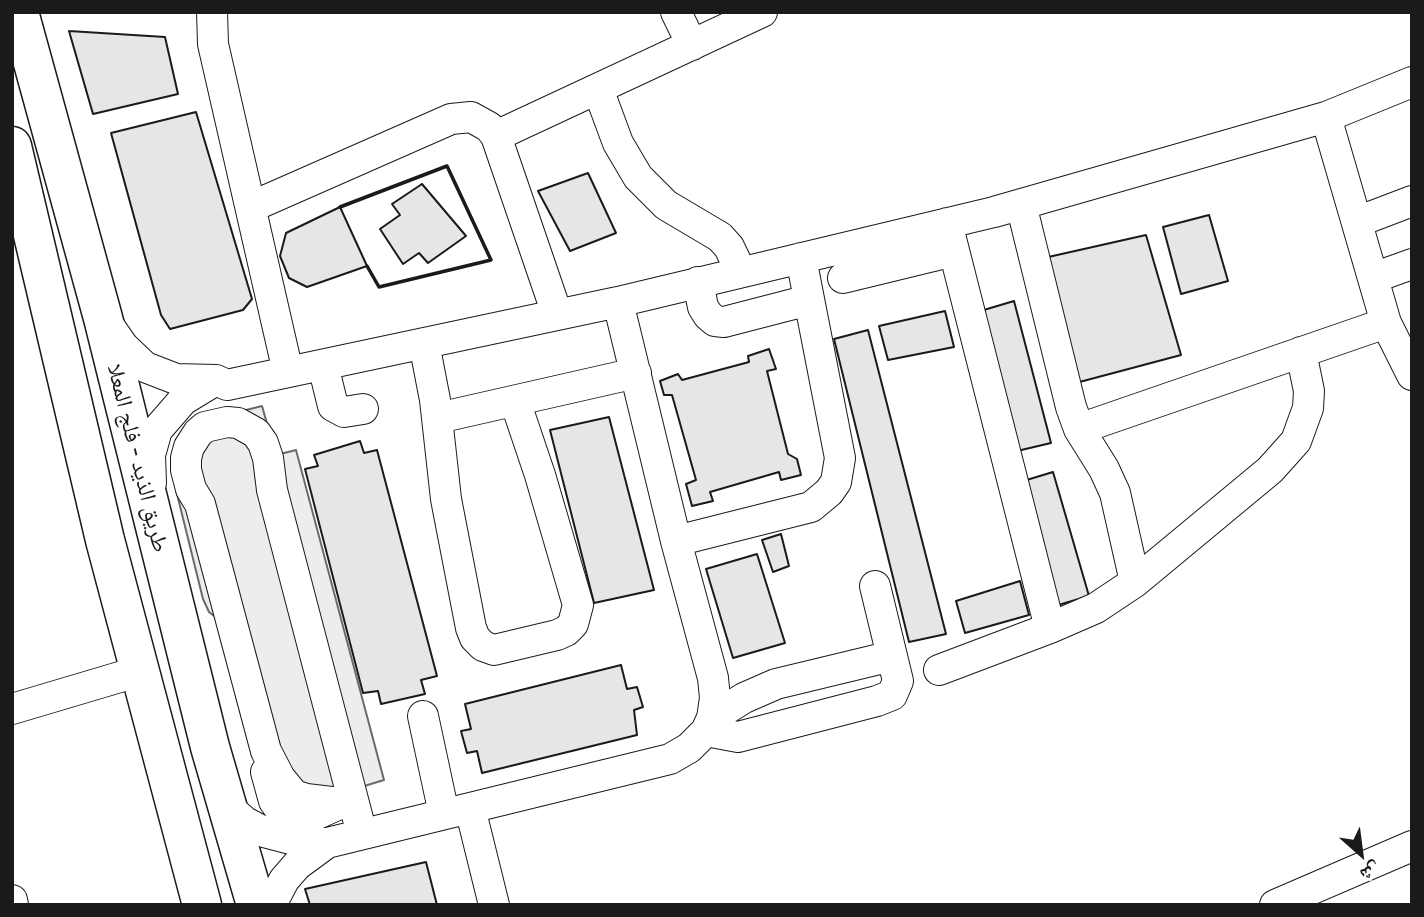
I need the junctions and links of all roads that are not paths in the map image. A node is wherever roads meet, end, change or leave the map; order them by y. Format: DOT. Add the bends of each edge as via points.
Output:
graph roads {
  1 [pos="19,12"];
  2 [pos="43,12"];
  3 [pos="212,12"];
  4 [pos="676,12"];
  5 [pos="762,12"];
  6 [pos="692,45"];
  7 [pos="1412,82"];
  8 [pos="598,89"];
  9 [pos="1326,117"];
  10 [pos="51,130"];
  11 [pos="496,136"];
  12 [pos="12,146"];
  13 [pos="1412,201"];
  14 [pos="1021,204"];
  15 [pos="250,207"];
  16 [pos="1357,222"];
  17 [pos="951,237"];
  18 [pos="801,258"];
  19 [pos="1412,264"];
  20 [pos="741,272"];
  21 [pos="844,278"];
  22 [pos="1373,278"];
  23 [pos="698,282"];
  24 [pos="809,300"];
  25 [pos="618,302"];
  26 [pos="557,314"];
  27 [pos="103,318"];
  28 [pos="1386,323"];
  29 [pos="424,343"];
  30 [pos="1301,352"];
  31 [pos="323,365"];
  32 [pos="288,372"];
  33 [pos="635,373"];
  34 [pos="1412,374"];
  35 [pos="222,383"];
  36 [pos="515,401"];
  37 [pos="363,409"];
  38 [pos="438,418"];
  39 [pos="1079,429"];
  40 [pos="263,443"];
  41 [pos="272,490"];
  42 [pos="200,504"];
  43 [pos="152,511"];
  44 [pos="676,541"];
  45 [pos="112,566"];
  46 [pos="1135,582"];
  47 [pos="875,586"];
  48 [pos="1050,628"];
  49 [pos="892,656"];
  50 [pos="708,659"];
  51 [pos="939,670"];
  52 [pos="140,671"];
  53 [pos="776,684"];
  54 [pos="12,709"];
  55 [pos="423,716"];
  56 [pos="709,725"];
  57 [pos="210,747"];
  58 [pos="346,802"];
  59 [pos="229,808"];
  60 [pos="457,811"];
  61 [pos="362,834"];
  62 [pos="327,843"];
  63 [pos="1412,846"];
  64 [pos="202,905"];
  65 [pos="256,905"];
  66 [pos="271,905"];
  67 [pos="494,905"];
  68 [pos="1275,905"];
  1 -- 10 [label="highway, طريق الذيد - فلج المعلا"];
  2 -- 10 [label="highway"];
  3 -- 15 [label="street" via="213,44"];
  4 -- 6 [label="street"];
  5 -- 6 [label="street"];
  6 -- 8 [label="street"];
  7 -- 9 [label="street"];
  8 -- 11 [label="street"];
  8 -- 20 [label="street" via="618,143 638,177 666,205 720,237"];
  9 -- 14 [label="street"];
  9 -- 16 [label="street"];
  10 -- 27 [label="highway, طريق الذيد - فلج المعلا"];
  11 -- 15 [label="street" via="480,120 451,119"];
  11 -- 26 [label="street"];
  12 -- 45 [label="highway"];
  13 -- 16 [label="street"];
  14 -- 17 [label="street"];
  14 -- 39 [label="street"];
  15 -- 32 [label="street"];
  16 -- 22 [label="street"];
  17 -- 18 [label="street"];
  17 -- 21 [label="street"];
  17 -- 48 [label="street"];
  18 -- 20 [label="street"];
  18 -- 24 [label="street"];
  19 -- 22 [label="street"];
  20 -- 23 [label="street"];
  22 -- 28 [label="street"];
  23 -- 24 [label="street" via="703,307 715,321"];
  23 -- 25 [label="street"];
  24 -- 44 [label="street" via="840,458 836,482 811,507"];
  25 -- 26 [label="street"];
  25 -- 33 [label="street"];
  26 -- 29 [label="street"];
  27 -- 35 [label="street" via="145,366 176,379"];
  27 -- 43 [label="highway, طريق الذيد - فلج المعلا"];
  28 -- 30 [label="street"];
  28 -- 34 [label="street"];
  29 -- 31 [label="street"];
  29 -- 38 [label="street"];
  30 -- 39 [label="street"];
  30 -- 46 [label="street" via="1309,391 1296,441 1285,456"];
  31 -- 32 [label="street"];
  31 -- 37 [label="street" via="333,406 344,412"];
  32 -- 35 [label="street"];
  33 -- 36 [label="street"];
  33 -- 44 [label="street"];
  35 -- 40 [label="street" via="248,409"];
  35 -- 43 [label="street" via="183,400 158,430 150,455"];
  36 -- 38 [label="street"];
  36 -- 38 [label="street" via="578,605 566,631 505,649 483,646 471,628 446,499"];
  39 -- 46 [label="street" via="1115,493"];
  40 -- 41 [label="street"];
  40 -- 42 [label="street" via="238,423 198,432 186,458 191,489"];
  41 -- 42 [label="street" via="248,447 220,441 211,445 200,461"];
  41 -- 58 [label="street"];
  42 -- 58 [label="street" via="266,751 294,795"];
  43 -- 57 [label="highway, طريق الذيد - فلج المعلا" via="170,589 224,721 223,735"];
  44 -- 50 [label="street"];
  45 -- 52 [label="highway"];
  45 -- 57 [label="highway" via="144,625 177,736 194,748"];
  46 -- 48 [label="street" via="1096,608"];
  47 -- 49 [label="street"];
  48 -- 51 [label="street"];
  49 -- 53 [label="street"];
  49 -- 56 [label="street" via="898,681 885,698 738,737 724,736"];
  50 -- 53 [label="street" via="744,680"];
  50 -- 56 [label="street" via="715,698"];
  52 -- 54 [label="street"];
  52 -- 64 [label="highway"];
  53 -- 56 [label="street" via="744,698"];
  55 -- 60 [label="street"];
  56 -- 60 [label="street" via="689,748 670,759"];
  57 -- 59 [label="highway"];
  58 -- 61 [label="street"];
  59 -- 62 [label="street" via="264,832 306,843"];
  59 -- 65 [label="highway"];
  60 -- 61 [label="street"];
  60 -- 67 [label="street"];
  61 -- 62 [label="street"];
  62 -- 66 [label="street" via="297,865"];
  63 -- 68 [label="street"];
}
